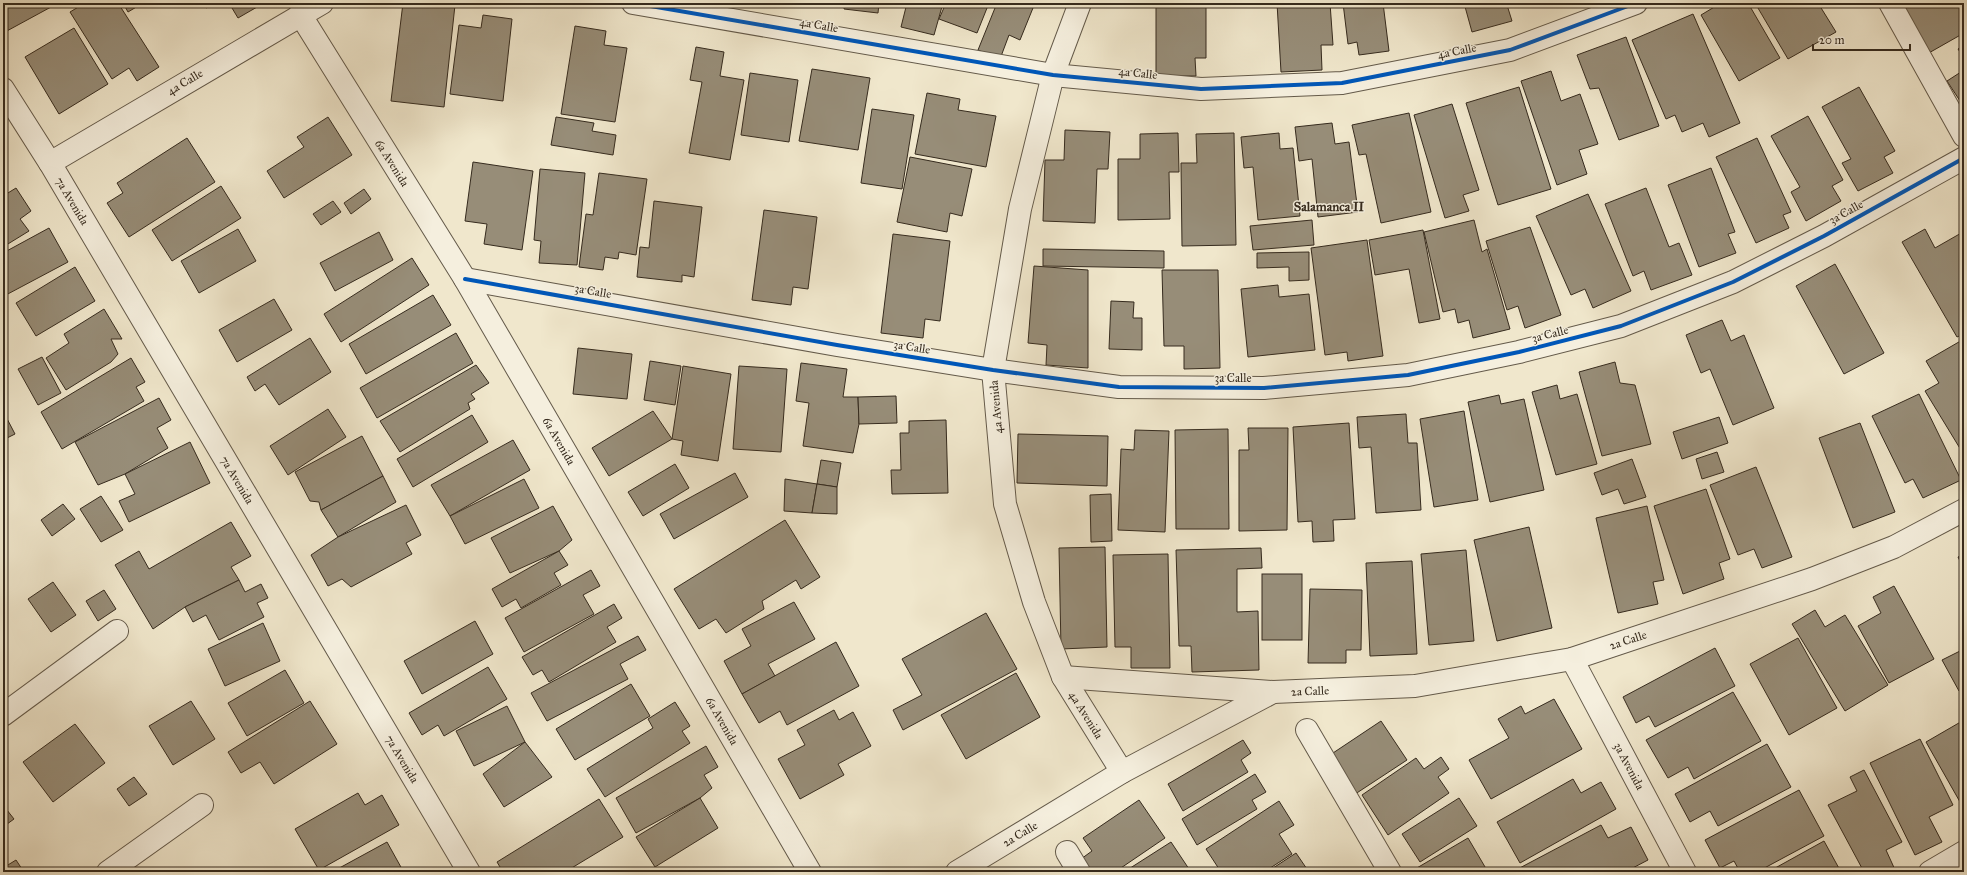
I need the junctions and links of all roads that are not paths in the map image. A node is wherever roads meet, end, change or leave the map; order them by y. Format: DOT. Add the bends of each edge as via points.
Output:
graph roads {
  1 [pos="322,3"];
  2 [pos="633,3"];
  3 [pos="1080,3"];
  4 [pos="1636,3"];
  5 [pos="1890,3"];
  6 [pos="300,14"];
  7 [pos="1053,75"];
  8 [pos="3,89"];
  9 [pos="1964,136"];
  10 [pos="1964,158"];
  11 [pos="50,163"];
  12 [pos="464,279"];
  13 [pos="993,370"];
  14 [pos="1964,510"];
  15 [pos="117,631"];
  16 [pos="1572,659"];
  17 [pos="1063,677"];
  18 [pos="1273,692"];
  19 [pos="3,715"];
  20 [pos="1307,730"];
  21 [pos="1122,772"];
  22 [pos="202,805"];
  23 [pos="1067,852"];
  24 [pos="1964,852"];
  25 [pos="108,872"];
  26 [pos="469,872"];
  27 [pos="810,872"];
  28 [pos="957,872"];
  29 [pos="1079,872"];
  30 [pos="1390,872"];
  31 [pos="1685,872"];
  32 [pos="1930,872"];
  1 -- 6 [label="street, 4a Calle"];
  2 -- 7 [label="street, 4a Calle"];
  3 -- 7 [label="street, 4a Avenida"];
  4 -- 7 [label="street, 4a Calle" via="1510,50 1342,83 1201,89"];
  5 -- 9 [label="street"];
  6 -- 11 [label="street, 4a Calle"];
  6 -- 12 [label="street, 6a Avenida"];
  7 -- 13 [label="street, 4a Avenida" via="1020,209"];
  8 -- 11 [label="street, 7a Avenida"];
  10 -- 13 [label="street, 3a Calle" via="1824,236 1733,282 1621,326 1519,352 1408,375 1264,388 1119,387"];
  11 -- 26 [label="street, 7a Avenida"];
  12 -- 13 [label="street, 3a Calle"];
  12 -- 27 [label="street, 6a Avenida"];
  13 -- 17 [label="street, 4a Avenida" via="1006,504 1034,602"];
  14 -- 16 [label="street, 2a Calle" via="1894,547 1812,579"];
  15 -- 19 [label="street"];
  16 -- 18 [label="street, 2a Calle" via="1415,686"];
  16 -- 31 [label="street, 3a Avenida"];
  17 -- 18 [label="street, 2a Calle"];
  17 -- 21 [label="street, 4a Avenida"];
  18 -- 21 [label="street, 2a Calle"];
  20 -- 30 [label="street"];
  21 -- 28 [label="street, 2a Calle"];
  22 -- 25 [label="street"];
  23 -- 29 [label="street"];
  24 -- 32 [label="street"];
}
